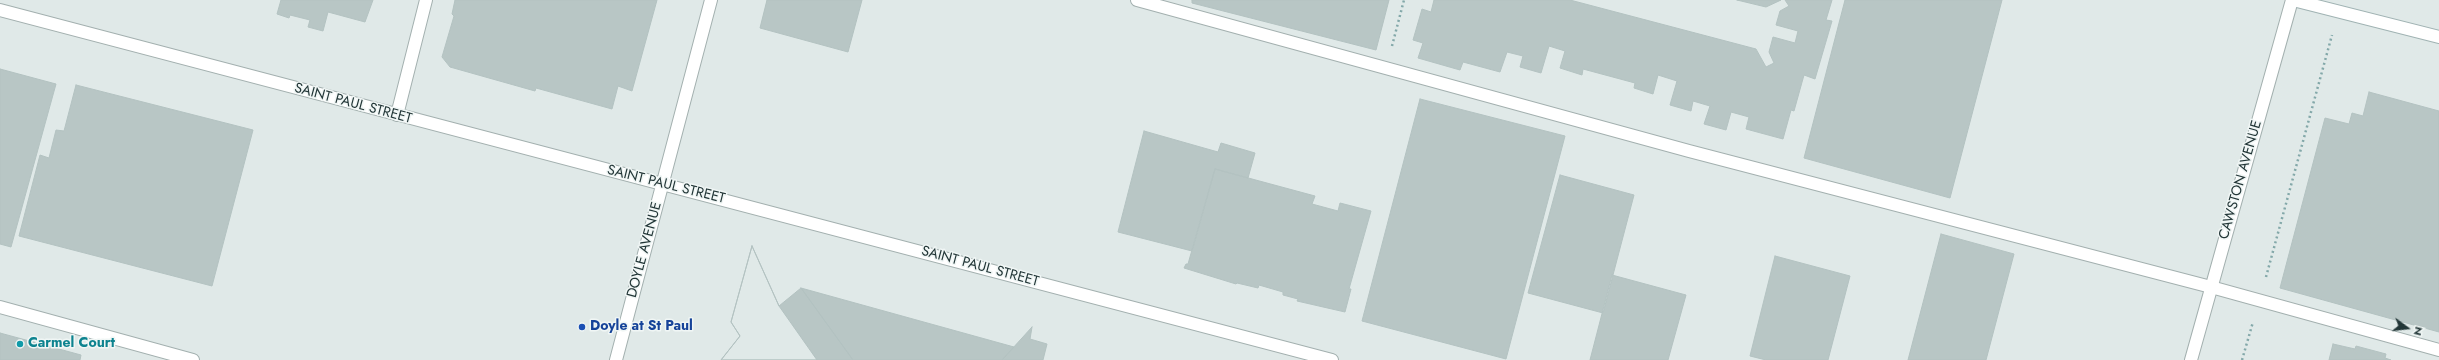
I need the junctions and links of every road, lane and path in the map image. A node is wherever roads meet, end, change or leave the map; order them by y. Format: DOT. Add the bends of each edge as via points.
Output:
graph roads {
  1 [pos="426,0"];
  2 [pos="711,0"];
  3 [pos="1137,0"];
  4 [pos="1404,0"];
  5 [pos="2292,0"];
  6 [pos="0,10"];
  7 [pos="2439,37"];
  8 [pos="2330,43"];
  9 [pos="1386,67"];
  10 [pos="397,115"];
  11 [pos="663,185"];
  12 [pos="2266,277"];
  13 [pos="2211,287"];
  14 [pos="0,307"];
  15 [pos="2254,320"];
  16 [pos="2439,350"];
  17 [pos="194,360"];
  18 [pos="616,360"];
  19 [pos="1332,360"];
  20 [pos="2191,360"];
  21 [pos="2242,360"];
  1 -- 10 [label="street"];
  2 -- 11 [label="street, DOYLE AVENUE"];
  3 -- 9 [label="street"];
  4 -- 9 [label="path"];
  5 -- 7 [label="street"];
  5 -- 13 [label="street, CAWSTON AVENUE"];
  6 -- 10 [label="street, SAINT PAUL STREET"];
  8 -- 12 [label="path"];
  9 -- 13 [label="street" via="1689,151"];
  10 -- 11 [label="street, SAINT PAUL STREET"];
  11 -- 18 [label="street, DOYLE AVENUE"];
  11 -- 19 [label="street, SAINT PAUL STREET"];
  13 -- 16 [label="street"];
  13 -- 20 [label="street, CAWSTON AVENUE"];
  14 -- 17 [label="street"];
  15 -- 21 [label="path"];
}
